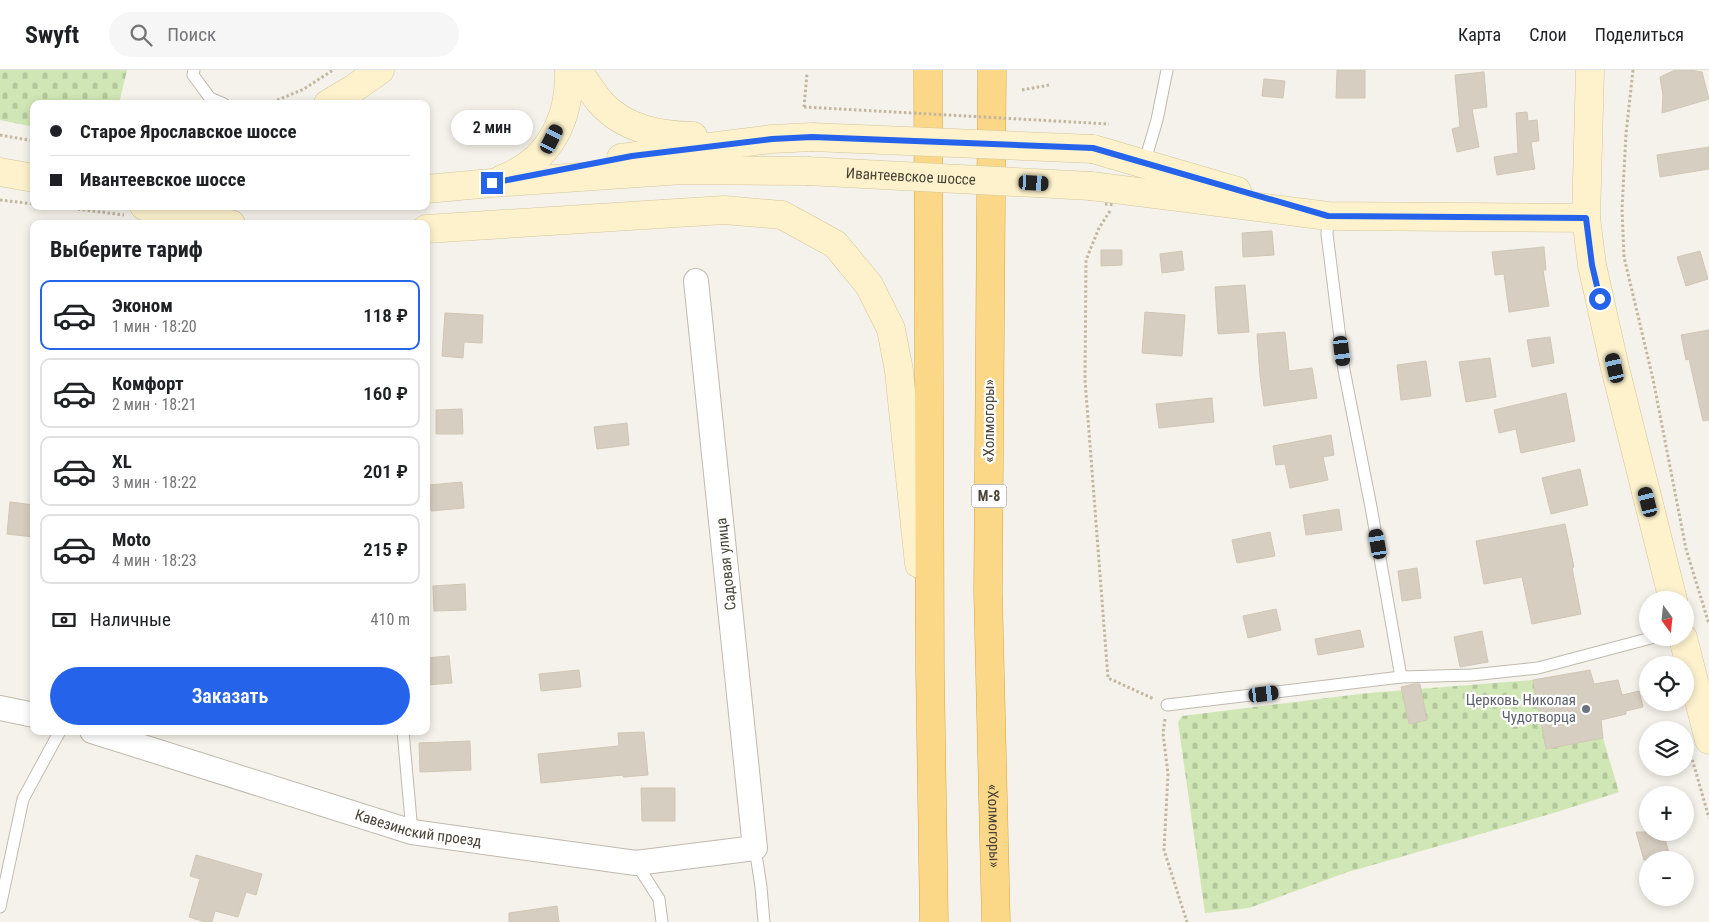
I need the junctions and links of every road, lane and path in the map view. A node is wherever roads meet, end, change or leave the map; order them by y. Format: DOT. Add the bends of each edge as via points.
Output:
graph roads {
  1 [pos="194,70"];
  2 [pos="333,70"];
  3 [pos="380,70"];
  4 [pos="569,70"];
  5 [pos="577,70"];
  6 [pos="928,70"];
  7 [pos="992,70"];
  8 [pos="1168,70"];
  9 [pos="1590,70"];
  10 [pos="1632,70"];
  11 [pos="807,73"];
  12 [pos="1049,85"];
  13 [pos="1022,90"];
  14 [pos="215,100"];
  15 [pos="278,100"];
  16 [pos="335,100"];
  17 [pos="1109,124"];
  18 [pos="0,135"];
  19 [pos="772,139"];
  20 [pos="30,140"];
  21 [pos="1144,164"];
  22 [pos="0,172"];
  23 [pos="30,177"];
  24 [pos="492,183"];
  25 [pos="430,189"];
  26 [pos="0,200"];
  27 [pos="30,204"];
  28 [pos="1124,206"];
  29 [pos="135,210"];
  30 [pos="1328,216"];
  31 [pos="1586,218"];
  32 [pos="204,220"];
  33 [pos="430,228"];
  34 [pos="696,281"];
  35 [pos="1672,591"];
  36 [pos="1709,624"];
  37 [pos="1639,641"];
  38 [pos="1684,646"];
  39 [pos="930,670"];
  40 [pos="1401,677"];
  41 [pos="1167,705"];
  42 [pos="0,708"];
  43 [pos="30,715"];
  44 [pos="58,735"];
  45 [pos="105,735"];
  46 [pos="403,735"];
  47 [pos="1700,747"];
  48 [pos="1709,818"];
  49 [pos="412,832"];
  50 [pos="756,848"];
  51 [pos="636,863"];
  52 [pos="0,907"];
  53 [pos="660,922"];
  54 [pos="764,922"];
  55 [pos="934,922"];
  56 [pos="996,922"];
  57 [pos="1187,922"];
  1 -- 14 [label="lane" via="193,75"];
  2 -- 15 [label="path" via="304,90"];
  3 -- 16 [label="main road"];
  4 -- 24 [label="main road" via="570,87 563,118 546,150 528,167"];
  5 -- 19 [label="main road" via="601,102 635,127 678,136"];
  6 -- 39 [label="highway"];
  7 -- 56 [label="highway, «Холмогоры» / М-8" via="988,591"];
  8 -- 21 [label="lane"];
  9 -- 31 [label="main road"];
  10 -- 36 [label="path" via="1622,209 1624,257 1653,379 1686,549"];
  11 -- 17 [label="path, bridge" via="804,107"];
  12 -- 13 [label="path"];
  18 -- 20 [label="path"];
  19 -- 21 [label="main road, Ивантеевское шоссе, bridge" via="812,137 1093,148"];
  19 -- 24 [label="main road, Ивантеевское шоссе" via="632,156"];
  21 -- 30 [label="main road, Ивантеевское шоссе"];
  22 -- 23 [label="main road"];
  24 -- 25 [label="main road, Ивантеевское шоссе"];
  24 -- 30 [label="main road, Ивантеевское шоссе, bridge" via="683,170 806,172 1091,186"];
  26 -- 27 [label="path"];
  28 -- 41 [label="path" via="1115,205 1099,228 1086,260 1085,380 1108,678"];
  29 -- 32 [label="main road"];
  30 -- 31 [label="main road, Ивантеевское шоссе"];
  30 -- 40 [label="lane" via="1344,370"];
  31 -- 35 [label="main road" via="1592,265 1615,368"];
  33 -- 39 [label="main road" via="724,210 782,215 835,244 869,285 891,329 909,454"];
  34 -- 50 [label="street, Садовая улица"];
  37 -- 40 [label="lane" via="1538,668 1472,675"];
  38 -- 47 [label="main road"];
  39 -- 55 [label="highway"];
  40 -- 41 [label="lane"];
  41 -- 57 [label="path" via="1163,733 1168,774 1164,850"];
  42 -- 43 [label="street"];
  44 -- 52 [label="lane" via="23,799"];
  45 -- 49 [label="street, Кавезинский проезд"];
  46 -- 49 [label="lane"];
  47 -- 48 [label="path"];
  49 -- 51 [label="street, Кавезинский проезд"];
  50 -- 51 [label="street, Кавезинский проезд"];
  50 -- 54 [label="lane"];
  51 -- 53 [label="lane" via="659,899"];
}
